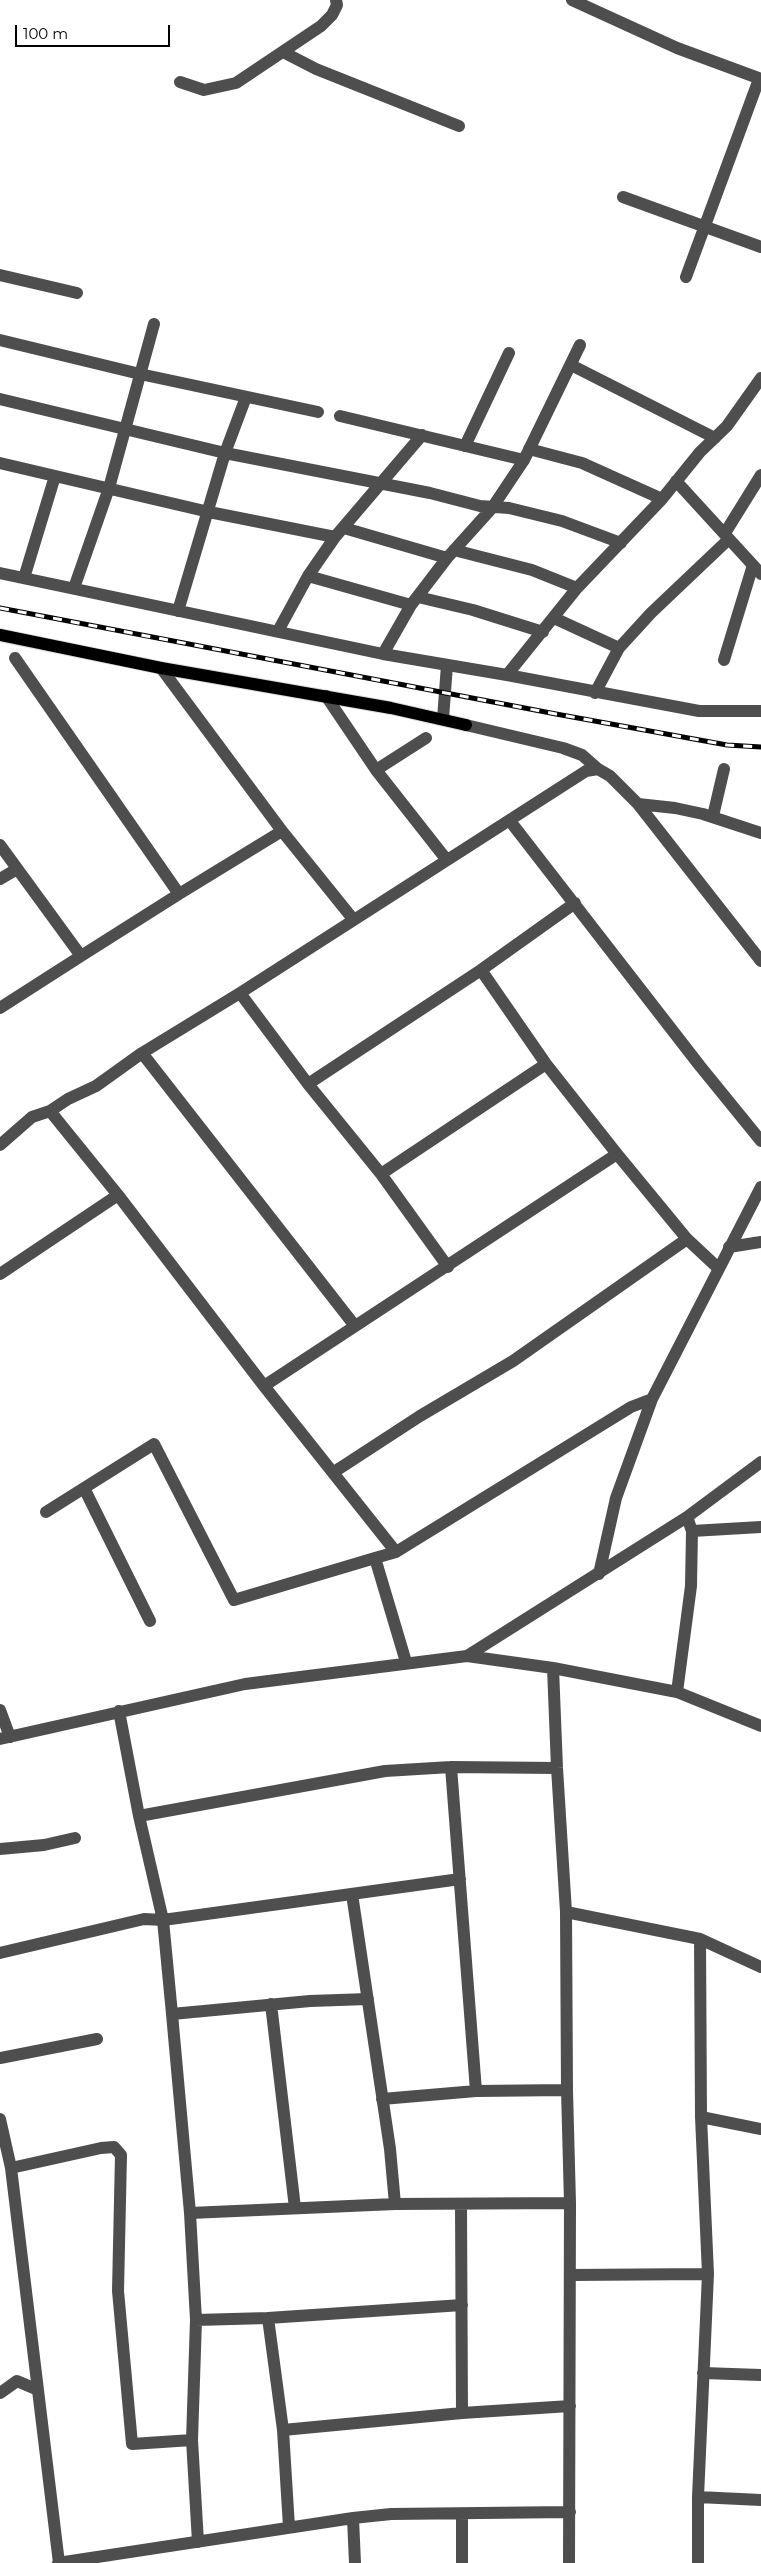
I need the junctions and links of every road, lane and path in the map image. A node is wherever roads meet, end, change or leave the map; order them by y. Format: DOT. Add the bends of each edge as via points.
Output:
graph roads {
  1 [pos="336,0"];
  2 [pos="572,0"];
  3 [pos="283,52"];
  4 [pos="760,79"];
  5 [pos="180,82"];
  6 [pos="459,126"];
  7 [pos="622,197"];
  8 [pos="704,227"];
  9 [pos="761,247"];
  10 [pos="0,275"];
  11 [pos="686,277"];
  12 [pos="77,293"];
  13 [pos="154,324"];
  14 [pos="0,340"];
  15 [pos="580,345"];
  16 [pos="509,353"];
  17 [pos="571,364"];
  18 [pos="140,374"];
  19 [pos="761,378"];
  20 [pos="246,397"];
  21 [pos="0,399"];
  22 [pos="318,412"];
  23 [pos="340,416"];
  24 [pos="126,431"];
  25 [pos="422,435"];
  26 [pos="715,438"];
  27 [pos="466,446"];
  28 [pos="226,453"];
  29 [pos="526,454"];
  30 [pos="0,463"];
  31 [pos="761,475"];
  32 [pos="55,476"];
  33 [pos="676,482"];
  34 [pos="382,485"];
  35 [pos="109,488"];
  36 [pos="662,499"];
  37 [pos="492,508"];
  38 [pos="209,512"];
  39 [pos="340,532"];
  40 [pos="727,536"];
  41 [pos="621,542"];
  42 [pos="451,554"];
  43 [pos="757,569"];
  44 [pos="0,573"];
  45 [pos="308,576"];
  46 [pos="24,578"];
  47 [pos="74,588"];
  48 [pos="577,588"];
  49 [pos="415,601"];
  50 [pos="178,611"];
  51 [pos="554,618"];
  52 [pos="278,631"];
  53 [pos="543,632"];
  54 [pos="0,634"];
  55 [pos="620,648"];
  56 [pos="383,654"];
  57 [pos="15,658"];
  58 [pos="724,660"];
  59 [pos="447,665"];
  60 [pos="161,668"];
  61 [pos="507,676"];
  62 [pos="595,693"];
  63 [pos="326,696"];
  64 [pos="761,711"];
  65 [pos="443,719"];
  66 [pos="466,724"];
  67 [pos="426,738"];
  68 [pos="724,768"];
  69 [pos="598,769"];
  70 [pos="376,770"];
  71 [pos="638,804"];
  72 [pos="713,816"];
  73 [pos="510,821"];
  74 [pos="282,831"];
  75 [pos="761,833"];
  76 [pos="0,844"];
  77 [pos="446,859"];
  78 [pos="17,869"];
  79 [pos="0,880"];
  80 [pos="180,894"];
  81 [pos="575,903"];
  82 [pos="353,919"];
  83 [pos="81,956"];
  84 [pos="761,961"];
  85 [pos="481,970"];
  86 [pos="240,993"];
  87 [pos="0,1008"];
  88 [pos="142,1053"];
  89 [pos="546,1064"];
  90 [pos="308,1084"];
  91 [pos="50,1111"];
  92 [pos="761,1141"];
  93 [pos="0,1145"];
  94 [pos="617,1154"];
  95 [pos="381,1174"];
  96 [pos="760,1190"];
  97 [pos="118,1195"];
  98 [pos="687,1239"];
  99 [pos="761,1242"];
  100 [pos="729,1247"];
  101 [pos="448,1267"];
  102 [pos="718,1268"];
  103 [pos="0,1274"];
  104 [pos="355,1326"];
  105 [pos="264,1386"];
  106 [pos="652,1399"];
  107 [pos="761,1462"];
  108 [pos="334,1472"];
  109 [pos="84,1488"];
  110 [pos="46,1512"];
  111 [pos="688,1517"];
  112 [pos="761,1527"];
  113 [pos="692,1531"];
  114 [pos="396,1552"];
  115 [pos="375,1558"];
  116 [pos="600,1574"];
  117 [pos="150,1621"];
  118 [pos="467,1656"];
  119 [pos="406,1662"];
  120 [pos="554,1668"];
  121 [pos="677,1692"];
  122 [pos="0,1710"];
  123 [pos="119,1711"];
  124 [pos="761,1726"];
  125 [pos="5,1738"];
  126 [pos="451,1767"];
  127 [pos="557,1768"];
  128 [pos="139,1816"];
  129 [pos="75,1838"];
  130 [pos="0,1849"];
  131 [pos="460,1879"];
  132 [pos="352,1894"];
  133 [pos="566,1912"];
  134 [pos="162,1920"];
  135 [pos="700,1939"];
  136 [pos="0,1953"];
  137 [pos="761,1967"];
  138 [pos="368,1999"];
  139 [pos="272,2004"];
  140 [pos="172,2014"];
  141 [pos="97,2039"];
  142 [pos="0,2058"];
  143 [pos="567,2090"];
  144 [pos="476,2091"];
  145 [pos="382,2099"];
  146 [pos="701,2117"];
  147 [pos="0,2119"];
  148 [pos="761,2129"];
  149 [pos="11,2168"];
  150 [pos="570,2203"];
  151 [pos="395,2204"];
  152 [pos="461,2205"];
  153 [pos="295,2208"];
  154 [pos="190,2213"];
  155 [pos="708,2274"];
  156 [pos="570,2275"];
  157 [pos="462,2305"];
  158 [pos="268,2318"];
  159 [pos="196,2320"];
  160 [pos="703,2373"];
  161 [pos="761,2375"];
  162 [pos="38,2390"];
  163 [pos="0,2393"];
  164 [pos="570,2406"];
  165 [pos="462,2413"];
  166 [pos="283,2430"];
  167 [pos="192,2440"];
  168 [pos="698,2497"];
  169 [pos="761,2500"];
  170 [pos="570,2512"];
  171 [pos="462,2515"];
  172 [pos="353,2518"];
  173 [pos="288,2527"];
  174 [pos="198,2542"];
  175 [pos="58,2563"];
  176 [pos="355,2563"];
  177 [pos="462,2563"];
  178 [pos="569,2563"];
  179 [pos="698,2563"];
  1 -- 3 [label="street" via="332,15"];
  2 -- 4 [label="street" via="677,48"];
  3 -- 5 [label="street" via="236,83 204,90"];
  3 -- 6 [label="street" via="316,70"];
  4 -- 8 [label="street"];
  7 -- 8 [label="street"];
  8 -- 9 [label="street"];
  8 -- 11 [label="street"];
  10 -- 12 [label="street"];
  13 -- 18 [label="street"];
  14 -- 18 [label="street"];
  15 -- 17 [label="street"];
  16 -- 27 [label="street"];
  17 -- 26 [label="street"];
  17 -- 29 [label="street"];
  18 -- 20 [label="street"];
  18 -- 24 [label="street"];
  19 -- 26 [label="street"];
  20 -- 22 [label="street"];
  20 -- 28 [label="street"];
  21 -- 24 [label="street"];
  23 -- 25 [label="street"];
  24 -- 28 [label="street"];
  24 -- 35 [label="street"];
  25 -- 27 [label="street"];
  25 -- 34 [label="street"];
  26 -- 33 [label="street"];
  27 -- 29 [label="street"];
  28 -- 34 [label="street"];
  28 -- 38 [label="street"];
  29 -- 36 [label="street" via="582,463"];
  29 -- 37 [label="street"];
  30 -- 32 [label="street"];
  31 -- 40 [label="street"];
  32 -- 35 [label="street"];
  32 -- 46 [label="street"];
  33 -- 36 [label="street"];
  33 -- 40 [label="street"];
  34 -- 37 [label="street"];
  34 -- 39 [label="street"];
  35 -- 38 [label="street"];
  35 -- 47 [label="street"];
  36 -- 41 [label="street"];
  37 -- 41 [label="street" via="509,508 562,521"];
  37 -- 42 [label="street"];
  38 -- 39 [label="street"];
  38 -- 50 [label="street"];
  39 -- 42 [label="street"];
  39 -- 45 [label="street"];
  40 -- 43 [label="street"];
  40 -- 55 [label="street"];
  41 -- 48 [label="street"];
  42 -- 48 [label="street" via="532,570"];
  42 -- 49 [label="street"];
  43 -- 58 [label="street"];
  44 -- 46 [label="street"];
  45 -- 49 [label="street"];
  45 -- 52 [label="street"];
  46 -- 47 [label="street"];
  47 -- 50 [label="street"];
  48 -- 51 [label="street"];
  49 -- 53 [label="street" via="473,610"];
  49 -- 56 [label="street"];
  50 -- 52 [label="street"];
  51 -- 53 [label="street"];
  51 -- 55 [label="street"];
  52 -- 56 [label="street"];
  53 -- 61 [label="street"];
  54 -- 60 [label="main road"];
  55 -- 62 [label="street"];
  56 -- 59 [label="street"];
  57 -- 80 [label="street"];
  59 -- 61 [label="street"];
  59 -- 65 [label="street"];
  60 -- 63 [label="main road"];
  60 -- 74 [label="street"];
  61 -- 62 [label="street"];
  62 -- 64 [label="street" via="700,711"];
  63 -- 65 [label="main road"];
  63 -- 70 [label="street"];
  65 -- 66 [label="main road"];
  66 -- 69 [label="street" via="563,748 582,755"];
  67 -- 70 [label="street"];
  68 -- 72 [label="street"];
  69 -- 71 [label="street" via="610,776"];
  69 -- 73 [label="street" via="586,771"];
  70 -- 77 [label="street"];
  71 -- 72 [label="street"];
  71 -- 84 [label="street"];
  72 -- 75 [label="street"];
  73 -- 77 [label="street"];
  73 -- 81 [label="street"];
  74 -- 80 [label="street"];
  74 -- 82 [label="street"];
  76 -- 78 [label="street"];
  77 -- 82 [label="street"];
  78 -- 79 [label="street"];
  78 -- 83 [label="street"];
  80 -- 83 [label="street"];
  81 -- 85 [label="street"];
  81 -- 92 [label="street"];
  82 -- 86 [label="street"];
  83 -- 87 [label="street"];
  85 -- 89 [label="street"];
  85 -- 90 [label="street"];
  86 -- 88 [label="street"];
  86 -- 90 [label="street"];
  88 -- 91 [label="street" via="96,1086"];
  88 -- 104 [label="street"];
  89 -- 94 [label="street"];
  89 -- 95 [label="street"];
  90 -- 95 [label="street"];
  91 -- 93 [label="street" via="32,1117"];
  91 -- 97 [label="street"];
  94 -- 98 [label="street"];
  94 -- 101 [label="street"];
  95 -- 101 [label="street"];
  96 -- 100 [label="street"];
  97 -- 103 [label="street"];
  97 -- 105 [label="street"];
  98 -- 102 [label="street"];
  98 -- 108 [label="street" via="507,1365"];
  99 -- 100 [label="street"];
  100 -- 102 [label="street"];
  101 -- 104 [label="street"];
  102 -- 106 [label="street"];
  104 -- 105 [label="street"];
  105 -- 108 [label="street"];
  106 -- 114 [label="street" via="631,1407"];
  106 -- 116 [label="street" via="616,1498"];
  107 -- 111 [label="street"];
  108 -- 114 [label="street"];
  109 -- 110 [label="street"];
  109 -- 115 [label="street" via="154,1444 234,1600"];
  109 -- 117 [label="street"];
  111 -- 113 [label="street"];
  111 -- 116 [label="street"];
  112 -- 113 [label="street"];
  113 -- 121 [label="street" via="691,1586"];
  114 -- 115 [label="street"];
  115 -- 119 [label="street"];
  116 -- 118 [label="street"];
  118 -- 119 [label="street"];
  118 -- 120 [label="street"];
  119 -- 123 [label="street" via="244,1684"];
  120 -- 121 [label="street"];
  120 -- 127 [label="street"];
  121 -- 124 [label="street"];
  122 -- 125 [label="street"];
  123 -- 125 [label="street"];
  123 -- 128 [label="street"];
  126 -- 127 [label="street"];
  126 -- 128 [label="street" via="385,1771"];
  126 -- 131 [label="street"];
  127 -- 133 [label="street"];
  128 -- 134 [label="street"];
  129 -- 130 [label="street"];
  131 -- 132 [label="street"];
  131 -- 144 [label="street"];
  132 -- 134 [label="street"];
  132 -- 138 [label="street"];
  133 -- 135 [label="street"];
  133 -- 143 [label="street"];
  134 -- 136 [label="street" via="144,1919"];
  134 -- 140 [label="street"];
  135 -- 137 [label="street"];
  135 -- 146 [label="street"];
  138 -- 139 [label="street"];
  138 -- 145 [label="street"];
  139 -- 140 [label="street"];
  139 -- 153 [label="street"];
  140 -- 154 [label="street"];
  141 -- 142 [label="street"];
  143 -- 144 [label="street"];
  143 -- 150 [label="street"];
  144 -- 145 [label="street"];
  145 -- 151 [label="street"];
  146 -- 148 [label="street"];
  146 -- 155 [label="street"];
  147 -- 149 [label="street"];
  149 -- 162 [label="street"];
  149 -- 167 [label="street" via="101,2148 114,2147 121,2155 118,2290 132,2444"];
  150 -- 152 [label="street"];
  150 -- 156 [label="street"];
  151 -- 152 [label="street"];
  151 -- 153 [label="street"];
  152 -- 157 [label="street"];
  153 -- 154 [label="street"];
  154 -- 159 [label="street"];
  155 -- 156 [label="street"];
  155 -- 160 [label="street"];
  156 -- 164 [label="street"];
  157 -- 158 [label="street"];
  157 -- 165 [label="street"];
  158 -- 159 [label="street"];
  158 -- 166 [label="street"];
  159 -- 167 [label="street"];
  160 -- 161 [label="street"];
  160 -- 168 [label="street"];
  162 -- 163 [label="street" via="17,2381"];
  162 -- 175 [label="street"];
  164 -- 165 [label="street"];
  164 -- 170 [label="street"];
  165 -- 166 [label="street"];
  166 -- 173 [label="street"];
  167 -- 174 [label="street"];
  168 -- 169 [label="street"];
  168 -- 179 [label="street"];
  170 -- 171 [label="street"];
  170 -- 178 [label="street"];
  171 -- 172 [label="street" via="392,2514"];
  171 -- 177 [label="street"];
  172 -- 173 [label="street"];
  172 -- 176 [label="street"];
  173 -- 174 [label="street"];
  174 -- 175 [label="street"];
}
